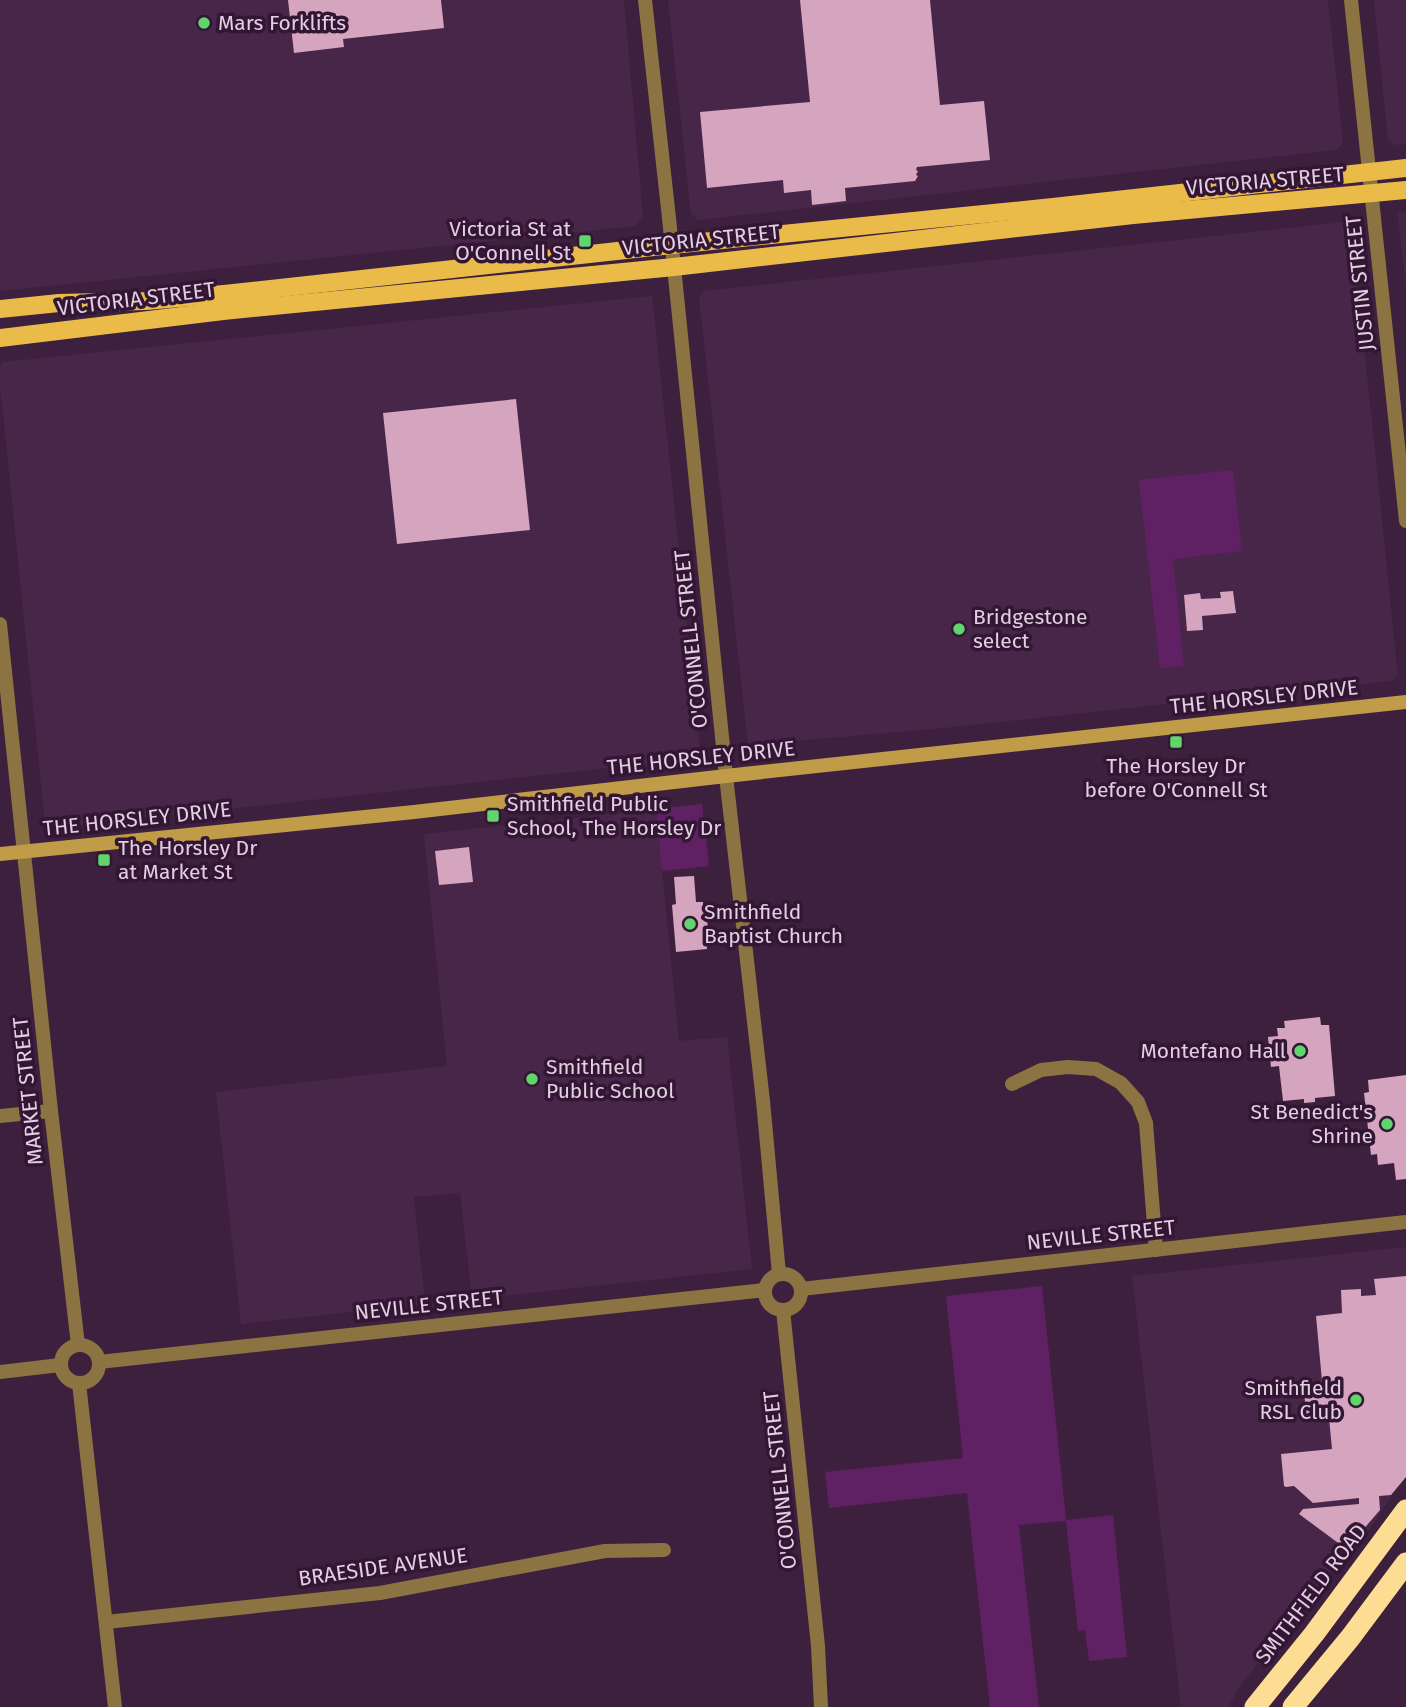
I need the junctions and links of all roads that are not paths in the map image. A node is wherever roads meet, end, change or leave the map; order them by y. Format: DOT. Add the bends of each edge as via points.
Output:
graph roads {
  1 [pos="645,0"];
  2 [pos="1351,0"];
  3 [pos="1406,168"];
  4 [pos="1369,172"];
  5 [pos="1406,190"];
  6 [pos="1371,194"];
  7 [pos="672,245"];
  8 [pos="674,267"];
  9 [pos="0,309"];
  10 [pos="0,338"];
  11 [pos="1406,521"];
  12 [pos="0,624"];
  13 [pos="1406,702"];
  14 [pos="726,776"];
  15 [pos="24,852"];
  16 [pos="0,854"];
  17 [pos="1012,1084"];
  18 [pos="51,1111"];
  19 [pos="0,1116"];
  20 [pos="1406,1222"];
  21 [pos="1156,1250"];
  22 [pos="779,1274"];
  23 [pos="801,1289"];
  24 [pos="765,1290"];
  25 [pos="783,1310"];
  26 [pos="78,1345"];
  27 [pos="99,1362"];
  28 [pos="60,1365"];
  29 [pos="0,1372"];
  30 [pos="79,1383"];
  31 [pos="1406,1510"];
  32 [pos="664,1550"];
  33 [pos="1406,1563"];
  34 [pos="1332,1587"];
  35 [pos="106,1622"];
  36 [pos="818,1646"];
  37 [pos="1309,1698"];
  38 [pos="115,1707"];
  39 [pos="821,1707"];
  40 [pos="830,1707"];
  41 [pos="1249,1707"];
  42 [pos="1255,1707"];
  43 [pos="1293,1707"];
  1 -- 7 [label="street, O'CONNELL STREET"];
  2 -- 4 [label="street, JUSTIN STREET"];
  3 -- 4 [label="main road, VICTORIA STREET"];
  4 -- 6 [label="street, JUSTIN STREET"];
  4 -- 7 [label="main road, VICTORIA STREET"];
  5 -- 6 [label="main road, VICTORIA STREET"];
  6 -- 8 [label="main road, VICTORIA STREET"];
  6 -- 11 [label="street, JUSTIN STREET"];
  7 -- 8 [label="street, O'CONNELL STREET"];
  7 -- 9 [label="main road, VICTORIA STREET" via="225,294"];
  8 -- 10 [label="main road, VICTORIA STREET"];
  8 -- 14 [label="street, O'CONNELL STREET"];
  12 -- 15 [label="street, MARKET STREET"];
  13 -- 14 [label="main road, THE HORSLEY DRIVE"];
  14 -- 15 [label="main road, THE HORSLEY DRIVE"];
  14 -- 22 [label="street, O'CONNELL STREET"];
  15 -- 16 [label="main road, THE HORSLEY DRIVE"];
  15 -- 18 [label="street, MARKET STREET"];
  17 -- 21 [label="street" via="1041,1070 1096,1069 1121,1083 1138,1102 1146,1123"];
  18 -- 19 [label="street"];
  18 -- 26 [label="street, MARKET STREET"];
  20 -- 21 [label="street, NEVILLE STREET"];
  21 -- 23 [label="street, NEVILLE STREET"];
  22 -- 23 [label="street" via="791,1276"];
  22 -- 24 [label="street"];
  23 -- 25 [label="street" via="797,1302"];
  24 -- 25 [label="street" via="771,1305"];
  24 -- 27 [label="street, NEVILLE STREET"];
  25 -- 36 [label="street, O'CONNELL STREET"];
  26 -- 27 [label="street" via="92,1349"];
  26 -- 28 [label="street" via="65,1352"];
  27 -- 30 [label="street" via="95,1376"];
  28 -- 29 [label="street"];
  28 -- 30 [label="street" via="66,1378"];
  30 -- 35 [label="street"];
  31 -- 42 [label="highway, SMITHFIELD ROAD"];
  32 -- 35 [label="street, BRAESIDE AVENUE" via="605,1551 380,1593"];
  33 -- 37 [label="highway"];
  34 -- 41 [label="highway" via="1265,1672"];
  35 -- 38 [label="street"];
  36 -- 39 [label="street, O'CONNELL STREET"];
  36 -- 40 [label="street, O'CONNELL STREET"];
  37 -- 43 [label="highway"];
}
